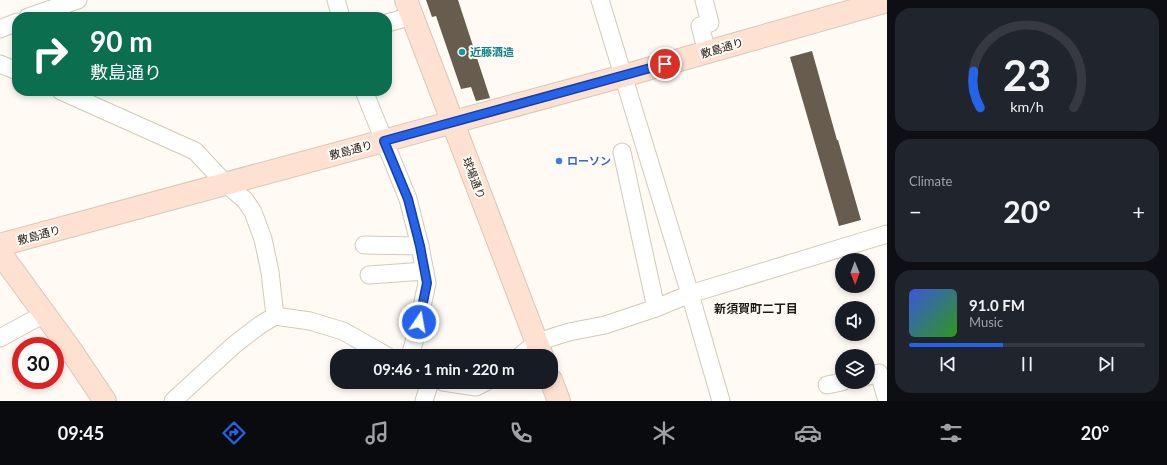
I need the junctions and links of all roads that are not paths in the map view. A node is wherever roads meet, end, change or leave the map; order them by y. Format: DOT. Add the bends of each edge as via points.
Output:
graph roads {
  1 [pos="78,0"];
  2 [pos="336,0"];
  3 [pos="600,0"];
  4 [pos="704,0"];
  5 [pos="887,1"];
  6 [pos="409,8"];
  7 [pos="43,12"];
  8 [pos="340,12"];
  9 [pos="392,20"];
  10 [pos="12,24"];
  11 [pos="0,29"];
  12 [pos="707,52"];
  13 [pos="0,64"];
  14 [pos="12,69"];
  15 [pos="623,76"];
  16 [pos="72,96"];
  17 [pos="366,96"];
  18 [pos="452,122"];
  19 [pos="384,141"];
  20 [pos="622,152"];
  21 [pos="225,183"];
  22 [pos="887,234"];
  23 [pos="0,245"];
  24 [pos="364,245"];
  25 [pos="420,246"];
  26 [pos="0,253"];
  27 [pos="425,271"];
  28 [pos="369,275"];
  29 [pos="690,294"];
  30 [pos="656,308"];
  31 [pos="44,314"];
  32 [pos="275,316"];
  33 [pos="0,338"];
  34 [pos="375,349"];
  35 [pos="412,349"];
  36 [pos="539,349"];
  37 [pos="875,374"];
  38 [pos="428,389"];
  39 [pos="554,389"];
  40 [pos="104,401"];
  41 [pos="173,401"];
  42 [pos="424,401"];
  43 [pos="559,401"];
  44 [pos="721,401"];
  45 [pos="887,401"];
  1 -- 7 [label="street"];
  2 -- 8 [label="street"];
  3 -- 15 [label="street"];
  4 -- 12 [label="street" via="710,23 700,26"];
  5 -- 12 [label="street, 敷島通り"];
  6 -- 9 [label="street"];
  6 -- 18 [label="street, 球場通り"];
  10 -- 11 [label="street"];
  12 -- 15 [label="street, 敷島通り"];
  13 -- 14 [label="street"];
  15 -- 18 [label="street, 敷島通り"];
  15 -- 29 [label="street"];
  16 -- 21 [label="street" via="196,151"];
  17 -- 19 [label="street"];
  18 -- 19 [label="street, 敷島通り"];
  18 -- 36 [label="street, 球場通り"];
  19 -- 21 [label="street, 敷島通り"];
  19 -- 25 [label="street" via="408,199"];
  20 -- 30 [label="street"];
  21 -- 23 [label="street, 敷島通り"];
  21 -- 32 [label="street" via="245,200 264,239"];
  22 -- 29 [label="street"];
  24 -- 25 [label="street"];
  25 -- 27 [label="street"];
  26 -- 31 [label="street"];
  27 -- 28 [label="street"];
  27 -- 35 [label="street" via="427,283"];
  29 -- 30 [label="street"];
  29 -- 44 [label="street"];
  30 -- 36 [label="street" via="605,325 569,332"];
  31 -- 33 [label="street"];
  31 -- 40 [label="street"];
  32 -- 34 [label="street" via="310,321 343,331"];
  32 -- 41 [label="street" via="234,345"];
  37 -- 45 [label="street" via="879,373"];
  38 -- 42 [label="street"];
  39 -- 43 [label="street"];
}
